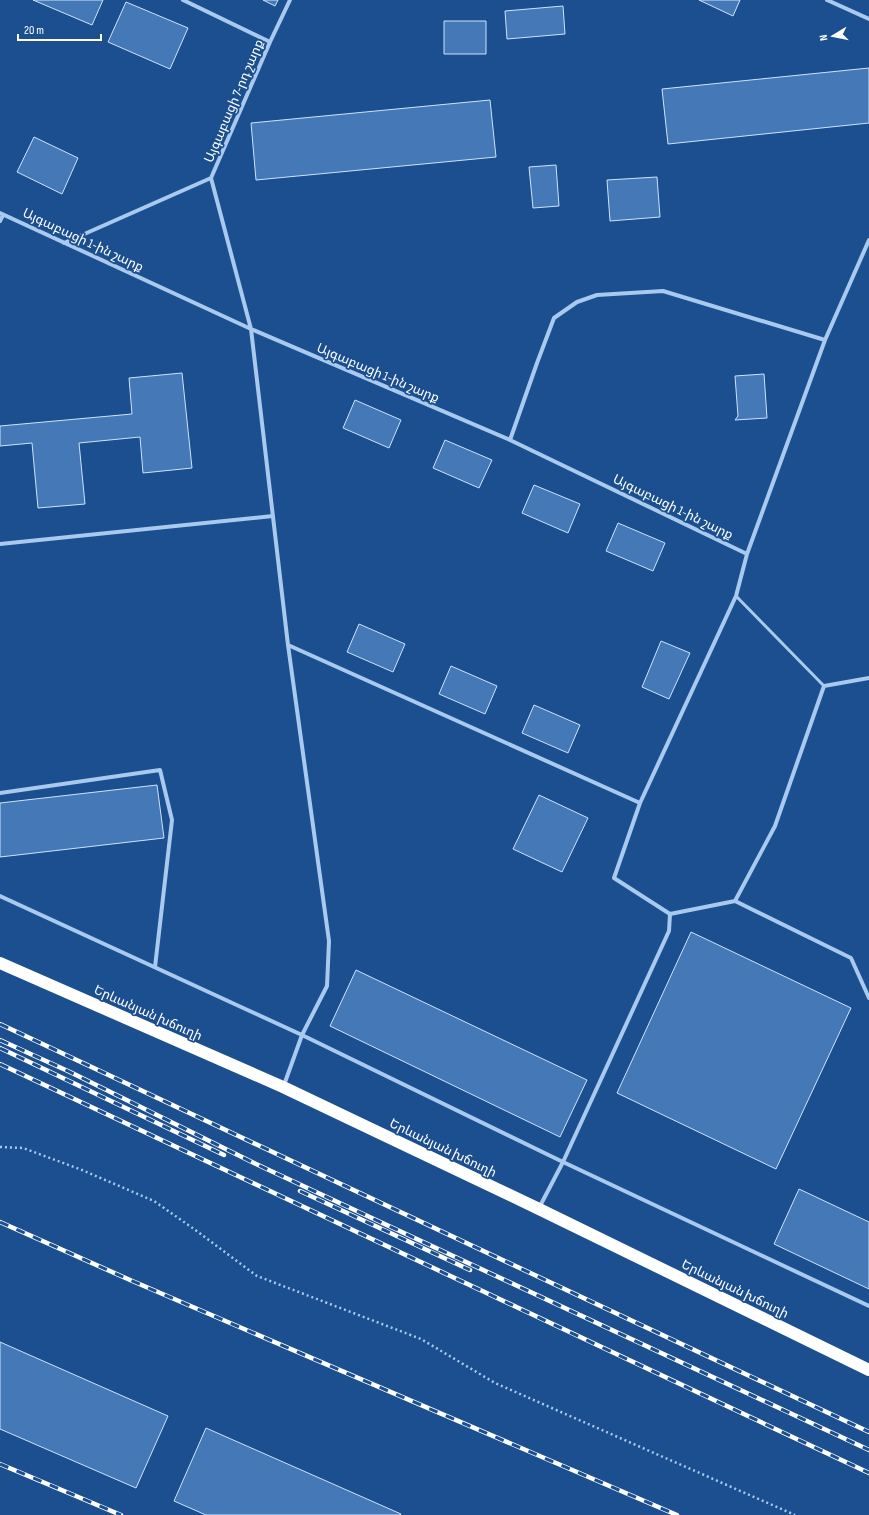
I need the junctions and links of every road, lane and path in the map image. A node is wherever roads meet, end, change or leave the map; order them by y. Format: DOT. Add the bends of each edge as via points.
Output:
graph roads {
  1 [pos="183,0"];
  2 [pos="290,0"];
  3 [pos="827,0"];
  4 [pos="869,19"];
  5 [pos="270,42"];
  6 [pos="211,178"];
  7 [pos="2,214"];
  8 [pos="0,221"];
  9 [pos="869,240"];
  10 [pos="64,243"];
  11 [pos="251,329"];
  12 [pos="825,340"];
  13 [pos="510,440"];
  14 [pos="273,516"];
  15 [pos="0,544"];
  16 [pos="747,554"];
  17 [pos="736,596"];
  18 [pos="288,645"];
  19 [pos="869,678"];
  20 [pos="824,686"];
  21 [pos="0,793"];
  22 [pos="640,803"];
  23 [pos="0,896"];
  24 [pos="735,901"];
  25 [pos="670,914"];
  26 [pos="0,963"];
  27 [pos="155,967"];
  28 [pos="869,998"];
  29 [pos="302,1035"];
  30 [pos="283,1087"];
  31 [pos="0,1147"];
  32 [pos="563,1162"];
  33 [pos="539,1209"];
  34 [pos="869,1306"];
  35 [pos="869,1370"];
  36 [pos="795,1515"];
  1 -- 5 [label="street"];
  2 -- 5 [label="street, Այգաբացի 7-րդ շարք"];
  3 -- 4 [label="street"];
  5 -- 6 [label="street, Այգաբացի 7-րդ շարք"];
  6 -- 10 [label="street"];
  6 -- 11 [label="street, Այգաբացի 7-րդ շարք"];
  7 -- 8 [label="street"];
  7 -- 10 [label="street, Այգաբացի 1-ին շարք"];
  9 -- 12 [label="street"];
  10 -- 11 [label="street, Այգաբացի 1-ին շարք"];
  11 -- 13 [label="street, Այգաբացի 1-ին շարք"];
  11 -- 14 [label="street, Այգաբացի 7-րդ շարք"];
  12 -- 13 [label="street" via="663,291 597,295 577,302 554,318"];
  12 -- 16 [label="street"];
  13 -- 16 [label="street, Այգաբացի 1-ին շարք"];
  14 -- 15 [label="street"];
  14 -- 18 [label="street, Այգաբացի 7-րդ շարք"];
  16 -- 17 [label="street"];
  17 -- 20 [label="lane"];
  17 -- 22 [label="street"];
  18 -- 22 [label="street"];
  18 -- 29 [label="street, Այգաբացի 7-րդ շարք" via="329,941 327,986"];
  19 -- 20 [label="street"];
  20 -- 24 [label="street" via="775,826"];
  21 -- 27 [label="street" via="160,770 172,820"];
  22 -- 25 [label="street" via="614,878"];
  23 -- 27 [label="street"];
  24 -- 25 [label="street"];
  24 -- 28 [label="street" via="851,958"];
  25 -- 32 [label="street" via="669,931"];
  26 -- 30 [label="highway, Երևանյան խճուղի"];
  27 -- 29 [label="street"];
  29 -- 30 [label="street, Այգաբացի 7-րդ շարք"];
  29 -- 32 [label="street"];
  30 -- 33 [label="highway, Երևանյան խճուղի"];
  31 -- 36 [label="path" via="23,1148 154,1201 257,1276 421,1339 495,1383"];
  32 -- 33 [label="street"];
  32 -- 34 [label="street"];
  33 -- 35 [label="highway, Երևանյան խճուղի"];
}
